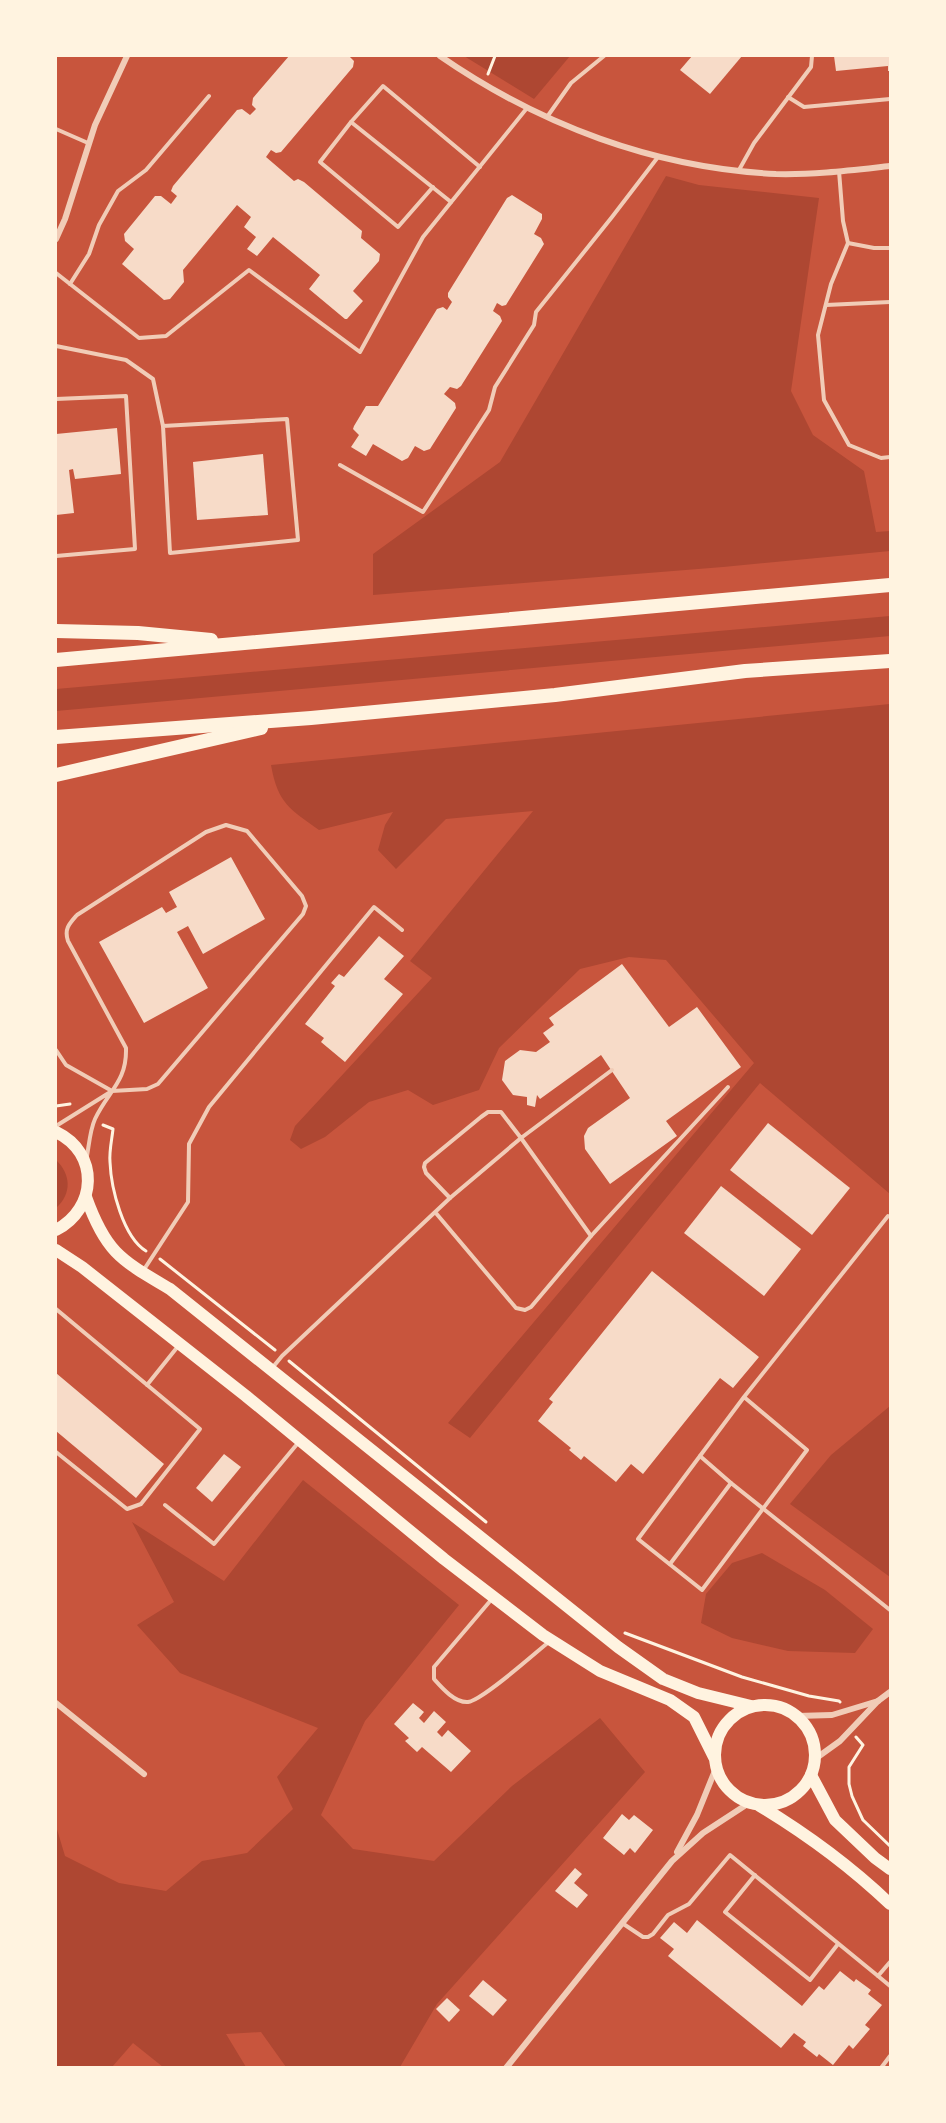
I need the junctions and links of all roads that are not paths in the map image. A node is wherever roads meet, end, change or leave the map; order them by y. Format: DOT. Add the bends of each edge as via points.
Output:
graph roads {
  1 [pos="127,56"];
  2 [pos="440,56"];
  3 [pos="604,56"];
  4 [pos="812,56"];
  5 [pos="209,96"];
  6 [pos="789,97"];
  7 [pos="891,99"];
  8 [pos="527,108"];
  9 [pos="547,117"];
  10 [pos="351,122"];
  11 [pos="56,129"];
  12 [pos="89,144"];
  13 [pos="658,156"];
  14 [pos="891,166"];
  15 [pos="480,167"];
  16 [pos="739,170"];
  17 [pos="839,171"];
  18 [pos="433,188"];
  19 [pos="451,202"];
  20 [pos="56,239"];
  21 [pos="848,243"];
  22 [pos="891,248"];
  23 [pos="56,273"];
  24 [pos="70,284"];
  25 [pos="891,302"];
  26 [pos="826,305"];
  27 [pos="56,345"];
  28 [pos="56,399"];
  29 [pos="162,426"];
  30 [pos="891,457"];
  31 [pos="340,465"];
  32 [pos="56,556"];
  33 [pos="891,585"];
  34 [pos="56,631"];
  35 [pos="236,644"];
  36 [pos="56,660"];
  37 [pos="891,661"];
  38 [pos="311,718"];
  39 [pos="56,737"];
  40 [pos="56,775"];
  41 [pos="402,930"];
  42 [pos="56,1050"];
  43 [pos="612,1070"];
  44 [pos="728,1087"];
  45 [pos="112,1091"];
  46 [pos="56,1126"];
  47 [pos="56,1132"];
  48 [pos="521,1138"];
  49 [pos="86,1163"];
  50 [pos="86,1197"];
  51 [pos="450,1198"];
  52 [pos="435,1212"];
  53 [pos="888,1216"];
  54 [pos="56,1230"];
  55 [pos="591,1236"];
  56 [pos="56,1250"];
  57 [pos="141,1273"];
  58 [pos="56,1309"];
  59 [pos="180,1344"];
  60 [pos="271,1370"];
  61 [pos="147,1385"];
  62 [pos="744,1397"];
  63 [pos="300,1440"];
  64 [pos="56,1452"];
  65 [pos="700,1456"];
  66 [pos="731,1483"];
  67 [pos="165,1504"];
  68 [pos="762,1509"];
  69 [pos="670,1564"];
  70 [pos="494,1597"];
  71 [pos="891,1610"];
  72 [pos="551,1640"];
  73 [pos="891,1692"];
  74 [pos="878,1701"];
  75 [pos="56,1703"];
  76 [pos="751,1706"];
  77 [pos="797,1716"];
  78 [pos="815,1759"];
  79 [pos="715,1763"];
  80 [pos="144,1774"];
  81 [pos="811,1775"];
  82 [pos="754,1804"];
  83 [pos="672,1861"];
  84 [pos="891,1869"];
  85 [pos="755,1875"];
  86 [pos="891,1904"];
  87 [pos="622,1923"];
  88 [pos="838,1944"];
  89 [pos="891,1962"];
  90 [pos="878,1976"];
  91 [pos="891,1986"];
  92 [pos="891,2056"];
  93 [pos="506,2067"];
  94 [pos="881,2067"];
  1 -- 12 [label="street"];
  2 -- 8 [label="street"];
  3 -- 9 [label="lane" via="571,83"];
  4 -- 6 [label="lane" via="811,67"];
  5 -- 24 [label="lane" via="146,170 118,191 99,225 89,254"];
  6 -- 7 [label="lane" via="804,107"];
  6 -- 16 [label="lane"];
  8 -- 9 [label="street"];
  8 -- 15 [label="lane"];
  9 -- 13 [label="street" via="612,144"];
  10 -- 15 [label="lane" via="383,86"];
  10 -- 18 [label="lane"];
  10 -- 18 [label="lane" via="320,162 398,227"];
  11 -- 12 [label="lane"];
  12 -- 20 [label="street"];
  13 -- 16 [label="street"];
  13 -- 31 [label="lane" via="536,312 534,325 495,387 489,410 423,512"];
  14 -- 17 [label="street"];
  15 -- 19 [label="lane"];
  16 -- 17 [label="street" via="777,174"];
  17 -- 21 [label="lane"];
  18 -- 19 [label="lane"];
  19 -- 24 [label="lane" via="423,237 360,352 249,270 166,336 139,338"];
  21 -- 22 [label="lane"];
  21 -- 26 [label="lane"];
  23 -- 24 [label="lane"];
  25 -- 26 [label="lane"];
  26 -- 30 [label="lane" via="819,335 824,400 849,445 880,458"];
  27 -- 29 [label="lane" via="126,360 153,379"];
  28 -- 32 [label="lane" via="126,396 135,549"];
  29 -- 29 [label="lane" via="170,553 298,540 287,418"];
  33 -- 35 [label="highway"];
  34 -- 35 [label="highway" via="158,635"];
  35 -- 36 [label="highway"];
  37 -- 38 [label="highway" via="745,671 555,695"];
  38 -- 39 [label="highway"];
  38 -- 40 [label="highway"];
  41 -- 57 [label="lane" via="374,907 208,1107 189,1144 188,1202"];
  42 -- 45 [label="lane" via="66,1065"];
  43 -- 48 [label="lane"];
  44 -- 55 [label="lane"];
  45 -- 45 [label="lane" via="126,1064 126,1048 68,941 68,924 206,832 226,825 247,831 302,896 306,906 303,914 158,1084 147,1089"];
  45 -- 46 [label="lane"];
  45 -- 49 [label="lane" via="94,1122"];
  47 -- 49 [label="main road" via="77,1148"];
  48 -- 51 [label="lane"];
  48 -- 51 [label="lane" via="501,1112 488,1112 427,1160 424,1170"];
  48 -- 55 [label="lane"];
  49 -- 50 [label="main road"];
  50 -- 54 [label="main road" via="79,1212"];
  50 -- 57 [label="main road" via="110,1248"];
  51 -- 52 [label="lane"];
  52 -- 55 [label="lane" via="516,1308 525,1310"];
  52 -- 60 [label="lane"];
  53 -- 62 [label="lane"];
  56 -- 59 [label="main road"];
  57 -- 60 [label="main road" via="170,1289"];
  58 -- 61 [label="lane"];
  59 -- 61 [label="lane"];
  59 -- 63 [label="main road"];
  60 -- 76 [label="main road" via="663,1679 698,1693"];
  61 -- 64 [label="lane" via="200,1429 141,1504 127,1509"];
  62 -- 65 [label="lane"];
  62 -- 68 [label="lane" via="807,1450"];
  63 -- 67 [label="lane" via="214,1544"];
  63 -- 70 [label="main road"];
  65 -- 66 [label="lane"];
  65 -- 69 [label="lane" via="638,1539"];
  66 -- 68 [label="lane"];
  66 -- 69 [label="lane"];
  68 -- 69 [label="lane" via="702,1590"];
  68 -- 71 [label="lane"];
  70 -- 72 [label="main road"];
  70 -- 72 [label="lane" via="434,1667 434,1679 459,1701 469,1702 483,1694"];
  72 -- 79 [label="main road" via="600,1671 670,1700 694,1717"];
  73 -- 74 [label="street"];
  74 -- 77 [label="street" via="832,1715"];
  74 -- 78 [label="street" via="840,1741"];
  75 -- 80 [label="street"];
  76 -- 77 [label="main road" via="783,1708"];
  76 -- 79 [label="main road" via="724,1725 716,1740"];
  77 -- 78 [label="main road" via="814,1743"];
  78 -- 81 [label="main road"];
  79 -- 82 [label="main road" via="727,1789 740,1800"];
  79 -- 83 [label="street" via="697,1815"];
  81 -- 82 [label="main road" via="789,1799 773,1805"];
  81 -- 84 [label="main road" via="835,1820"];
  82 -- 83 [label="street" via="703,1833"];
  82 -- 86 [label="main road" via="809,1836"];
  83 -- 87 [label="street"];
  85 -- 87 [label="lane" via="730,1855 689,1904 668,1915 648,1937"];
  85 -- 88 [label="lane"];
  85 -- 88 [label="lane" via="725,1912 810,1980"];
  87 -- 93 [label="street"];
  88 -- 90 [label="lane"];
  89 -- 90 [label="lane"];
  90 -- 91 [label="lane"];
  92 -- 94 [label="lane"];
}
